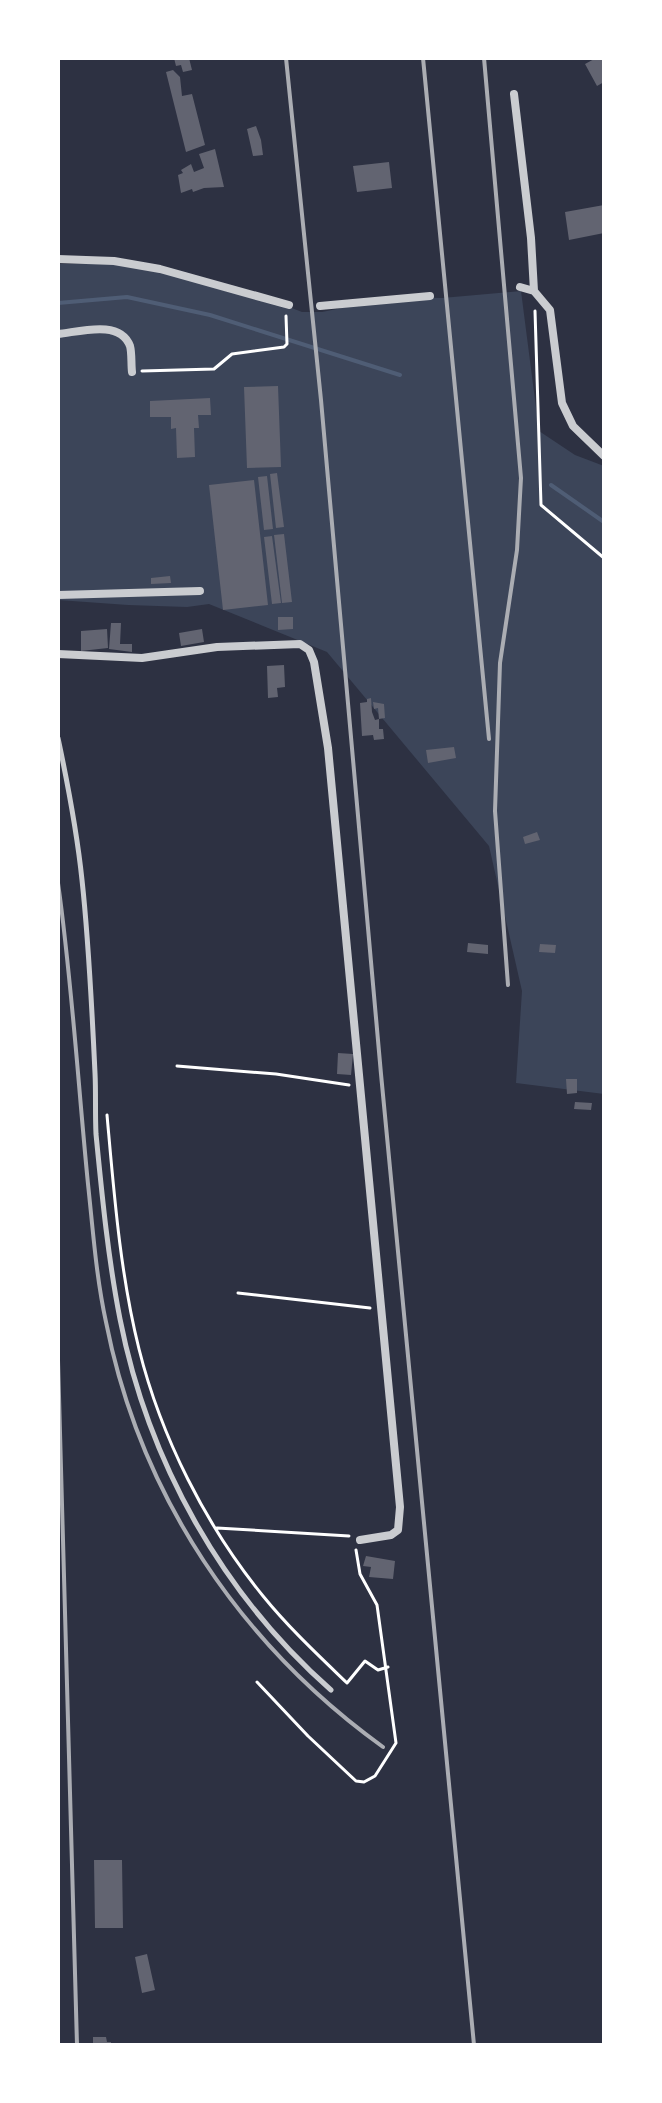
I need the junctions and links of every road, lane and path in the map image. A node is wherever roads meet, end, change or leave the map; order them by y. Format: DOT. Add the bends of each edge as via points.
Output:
graph roads {
  1 [pos="514,94"];
  2 [pos="58,259"];
  3 [pos="520,287"];
  4 [pos="534,291"];
  5 [pos="430,296"];
  6 [pos="287,305"];
  7 [pos="320,306"];
  8 [pos="58,334"];
  9 [pos="132,372"];
  10 [pos="604,456"];
  11 [pos="604,558"];
  12 [pos="200,591"];
  13 [pos="58,595"];
  14 [pos="58,654"];
  15 [pos="58,738"];
  16 [pos="177,1066"];
  17 [pos="360,1086"];
  18 [pos="107,1114"];
  19 [pos="238,1293"];
  20 [pos="381,1309"];
  21 [pos="217,1528"];
  22 [pos="360,1540"];
  23 [pos="388,1667"];
  24 [pos="257,1682"];
  25 [pos="331,1690"];
  1 -- 4 [label="street"];
  2 -- 6 [label="street" via="160,269"];
  3 -- 4 [label="street"];
  4 -- 10 [label="street" via="550,310 562,403 573,426"];
  4 -- 11 [label="path" via="541,505"];
  5 -- 7 [label="street"];
  6 -- 9 [label="path" via="284,347 232,354 214,369"];
  8 -- 9 [label="street" via="109,329 123,334"];
  12 -- 13 [label="street"];
  14 -- 17 [label="street" via="142,658 217,647 300,644 309,650 328,748"];
  15 -- 25 [label="lane" via="83,883 96,1131 110,1258 137,1387 158,1446 207,1543 241,1593"];
  16 -- 17 [label="path"];
  17 -- 20 [label="street"];
  18 -- 21 [label="path" via="125,1276 139,1349 167,1431"];
  19 -- 20 [label="path"];
  20 -- 22 [label="street" via="398,1530"];
  21 -- 22 [label="path"];
  21 -- 23 [label="path" via="262,1595 347,1683 365,1661 378,1670"];
  22 -- 23 [label="path" via="355,1547 360,1574 377,1605"];
  23 -- 24 [label="path" via="396,1743 375,1776 364,1782 332,1759"];
}
